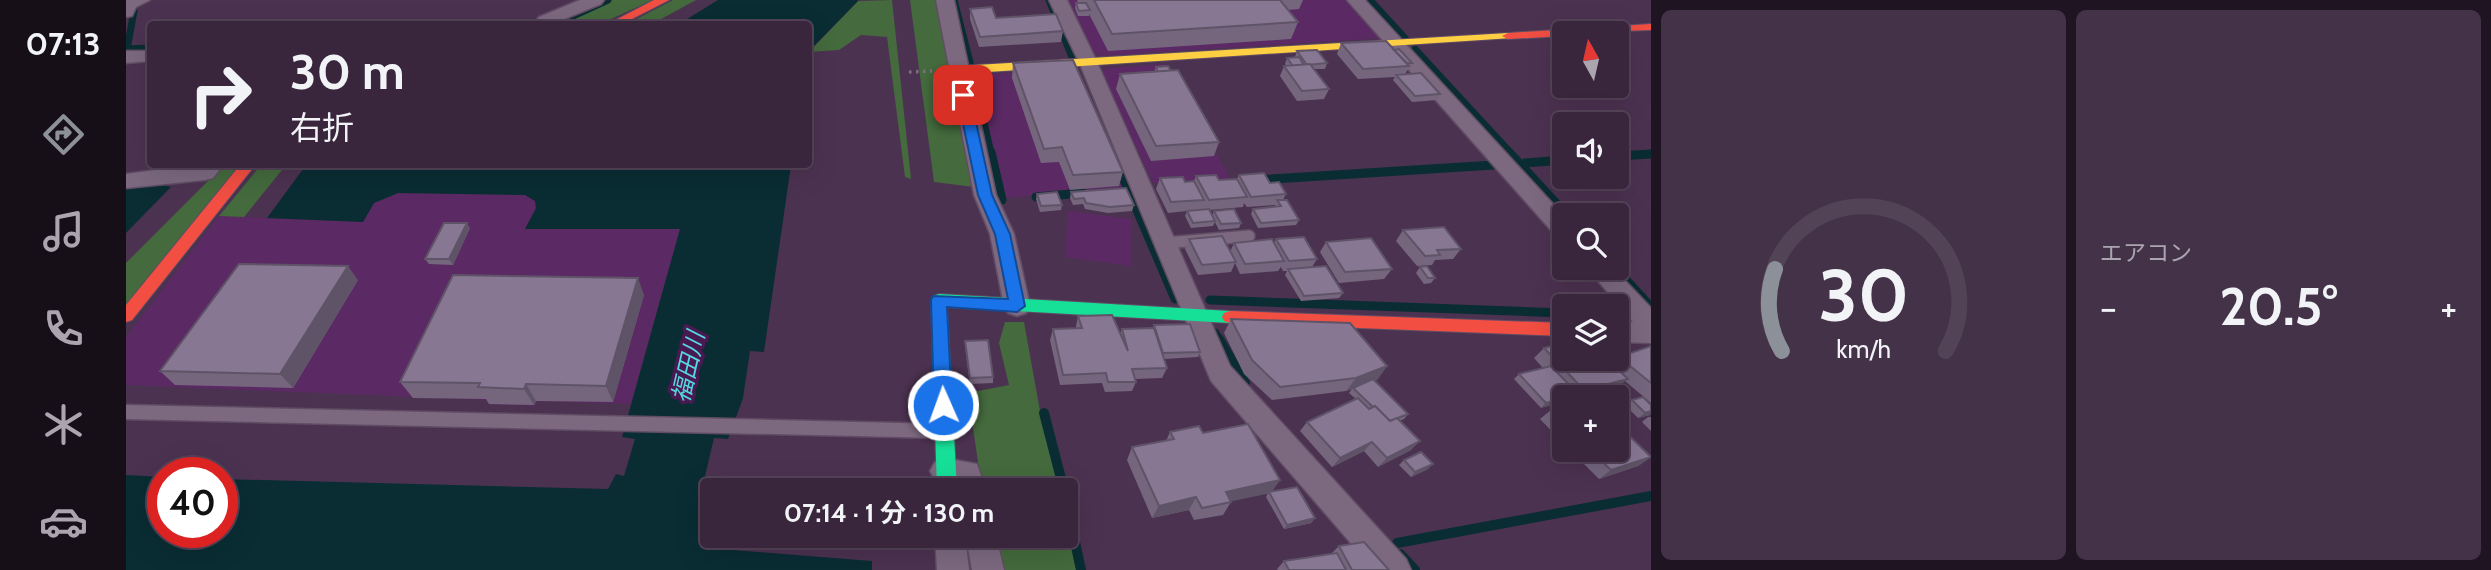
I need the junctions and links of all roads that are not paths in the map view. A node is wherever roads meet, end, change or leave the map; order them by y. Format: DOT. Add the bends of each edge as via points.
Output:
graph roads {
  1 [pos="595,0"];
  2 [pos="663,0"];
  3 [pos="945,0"];
  4 [pos="1059,0"];
  5 [pos="1356,0"];
  6 [pos="545,21"];
  7 [pos="620,21"];
  8 [pos="1651,27"];
  9 [pos="1395,43"];
  10 [pos="147,55"];
  11 [pos="126,57"];
  12 [pos="1088,62"];
  13 [pos="958,70"];
  14 [pos="210,168"];
  15 [pos="246,168"];
  16 [pos="186,170"];
  17 [pos="126,181"];
  18 [pos="1552,217"];
  19 [pos="1249,236"];
  20 [pos="1165,243"];
  21 [pos="1610,280"];
  22 [pos="1017,306"];
  23 [pos="126,316"];
  24 [pos="1196,316"];
  25 [pos="1651,325"];
  26 [pos="1552,330"];
  27 [pos="1629,332"];
  28 [pos="1651,333"];
  29 [pos="126,412"];
  30 [pos="625,424"];
  31 [pos="764,427"];
  32 [pos="945,431"];
  33 [pos="946,478"];
  34 [pos="953,478"];
  35 [pos="968,478"];
  36 [pos="951,548"];
  37 [pos="983,548"];
  38 [pos="953,570"];
  39 [pos="988,570"];
  40 [pos="1395,570"];
  1 -- 6 [label="street"];
  2 -- 7 [label="street"];
  3 -- 13 [label="street"];
  4 -- 12 [label="street"];
  5 -- 9 [label="street"];
  8 -- 9 [label="street"];
  9 -- 12 [label="street"];
  9 -- 18 [label="street"];
  10 -- 11 [label="street"];
  12 -- 13 [label="street"];
  12 -- 20 [label="street"];
  13 -- 22 [label="street" via="985,195 1002,234"];
  14 -- 16 [label="street" via="205,173"];
  15 -- 23 [label="street"];
  16 -- 17 [label="street"];
  19 -- 20 [label="lane"];
  20 -- 24 [label="street"];
  21 -- 25 [label="street"];
  22 -- 24 [label="street"];
  22 -- 32 [label="street" via="939,300"];
  24 -- 26 [label="street"];
  24 -- 40 [label="street" via="1220,373"];
  27 -- 28 [label="street"];
  29 -- 30 [label="lane"];
  30 -- 31 [label="lane"];
  31 -- 32 [label="lane"];
  32 -- 33 [label="street"];
  34 -- 35 [label="street" via="967,474"];
  36 -- 38 [label="street"];
  37 -- 39 [label="street"];
}
